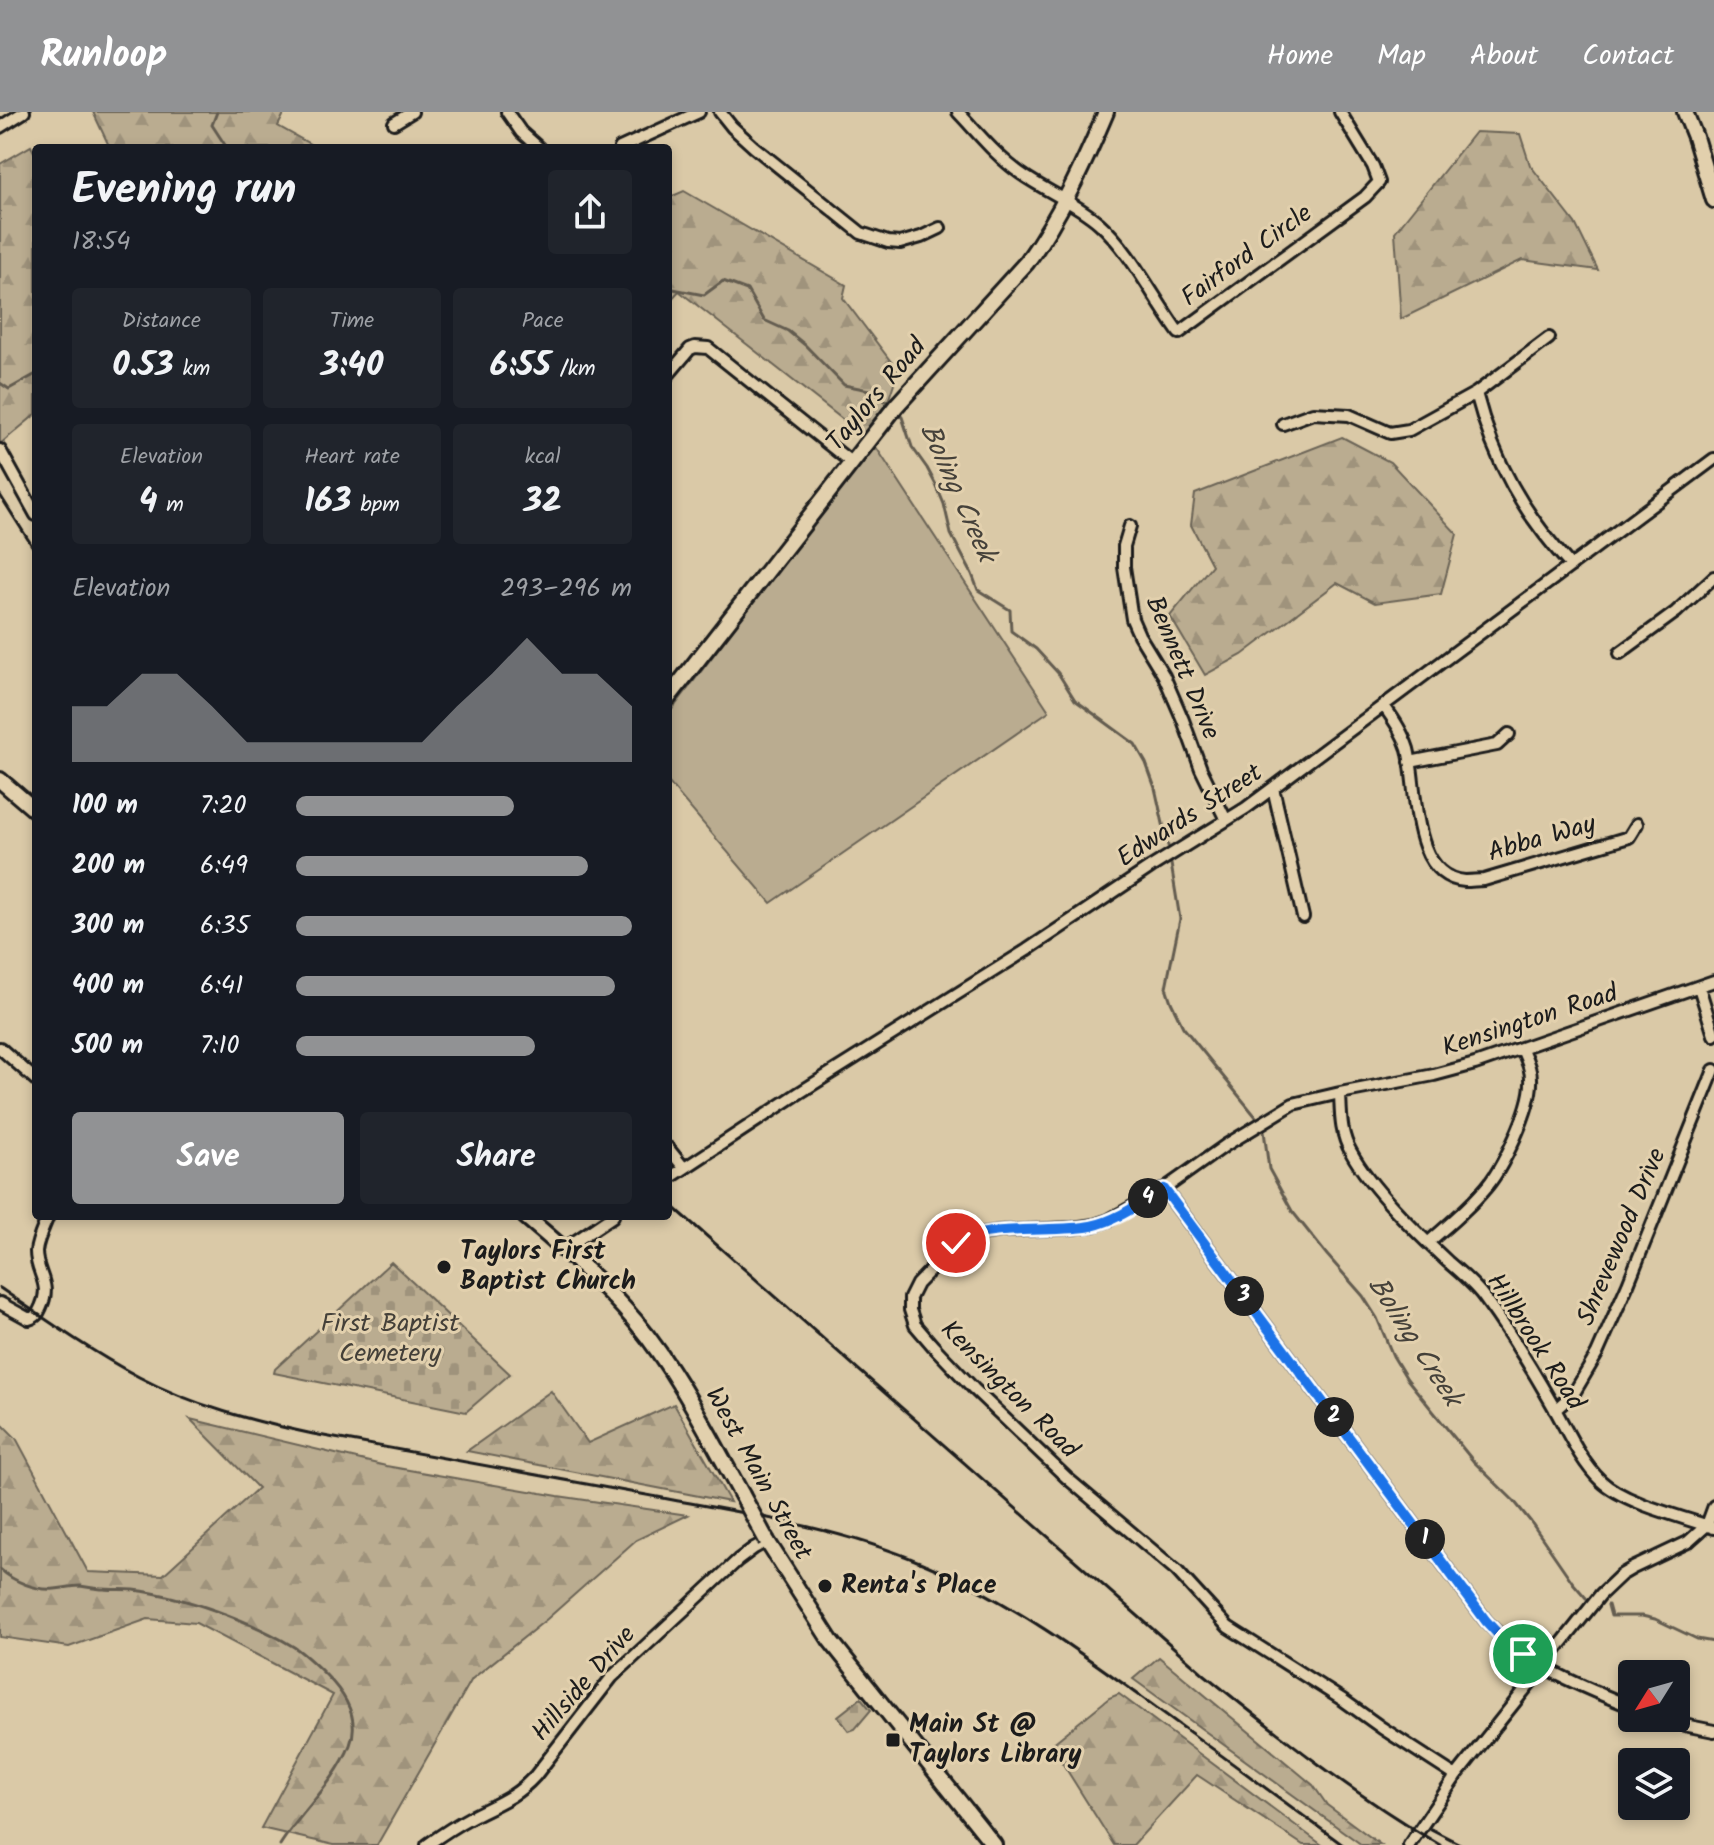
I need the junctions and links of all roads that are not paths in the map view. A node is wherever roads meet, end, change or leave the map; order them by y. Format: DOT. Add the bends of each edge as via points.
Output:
graph roads {
  1 [pos="24,112"];
  2 [pos="412,112"];
  3 [pos="507,112"];
  4 [pos="699,112"];
  5 [pos="720,112"];
  6 [pos="958,112"];
  7 [pos="1106,112"];
  8 [pos="1340,112"];
  9 [pos="1685,112"];
  10 [pos="394,123"];
  11 [pos="0,127"];
  12 [pos="534,144"];
  13 [pos="629,144"];
  14 [pos="1713,195"];
  15 [pos="1065,199"];
  16 [pos="940,228"];
  17 [pos="1549,338"];
  18 [pos="672,370"];
  19 [pos="1476,393"];
  20 [pos="1283,424"];
  21 [pos="0,450"];
  22 [pos="1714,459"];
  23 [pos="852,463"];
  24 [pos="32,495"];
  25 [pos="1130,526"];
  26 [pos="1571,566"];
  27 [pos="1714,577"];
  28 [pos="1620,653"];
  29 [pos="672,693"];
  30 [pos="1384,706"];
  31 [pos="1509,734"];
  32 [pos="1410,762"];
  33 [pos="0,780"];
  34 [pos="1273,788"];
  35 [pos="32,808"];
  36 [pos="1226,820"];
  37 [pos="1637,824"];
  38 [pos="1303,917"];
  39 [pos="1714,981"];
  40 [pos="1699,987"];
  41 [pos="1714,1035"];
  42 [pos="0,1048"];
  43 [pos="1522,1049"];
  44 [pos="1714,1070"];
  45 [pos="32,1076"];
  46 [pos="1340,1093"];
  47 [pos="672,1153"];
  48 [pos="684,1168"];
  49 [pos="672,1176"];
  50 [pos="1164,1189"];
  51 [pos="46,1220"];
  52 [pos="530,1220"];
  53 [pos="607,1220"];
  54 [pos="1429,1242"];
  55 [pos="564,1249"];
  56 [pos="0,1303"];
  57 [pos="1555,1410"];
  58 [pos="1714,1506"];
  59 [pos="1710,1526"];
  60 [pos="767,1541"];
  61 [pos="1542,1666"];
  62 [pos="1618,1701"];
  63 [pos="1690,1726"];
  64 [pos="1714,1731"];
  65 [pos="1456,1776"];
  66 [pos="427,1845"];
  67 [pos="994,1845"];
  68 [pos="1409,1845"];
  1 -- 11 [label="street"];
  2 -- 10 [label="street"];
  3 -- 12 [label="street"];
  4 -- 13 [label="street"];
  5 -- 16 [label="street" via="754,147 861,233 900,243"];
  6 -- 15 [label="street" via="1006,163"];
  7 -- 15 [label="street, Taylors Road"];
  8 -- 15 [label="street, Fairford Circle" via="1373,166 1377,186 1179,333 1107,230"];
  9 -- 14 [label="street"];
  15 -- 23 [label="street, Taylors Road" via="1027,262 896,406"];
  17 -- 19 [label="street"];
  18 -- 23 [label="street" via="687,352 704,346"];
  19 -- 20 [label="street" via="1401,433 1349,415 1313,413"];
  19 -- 26 [label="street" via="1506,476"];
  21 -- 24 [label="street"];
  22 -- 26 [label="street, Edwards Street"];
  23 -- 29 [label="street, Taylors Road"];
  25 -- 36 [label="street, Bennett Drive" via="1124,567 1132,619 1164,676"];
  26 -- 30 [label="street, Edwards Street"];
  27 -- 28 [label="street"];
  30 -- 32 [label="street, Abba Way" via="1403,734"];
  30 -- 34 [label="street, Edwards Street"];
  31 -- 32 [label="street" via="1497,745"];
  32 -- 37 [label="street, Abba Way" via="1421,839 1435,865 1449,877 1484,880 1629,837"];
  33 -- 35 [label="street"];
  34 -- 36 [label="street, Edwards Street"];
  34 -- 38 [label="street"];
  36 -- 48 [label="street, Edwards Street"];
  39 -- 40 [label="street, Kensington Road"];
  40 -- 41 [label="street"];
  40 -- 43 [label="street, Kensington Road"];
  42 -- 45 [label="street"];
  43 -- 46 [label="street, Kensington Road" via="1434,1075"];
  43 -- 54 [label="street" via="1530,1095 1502,1165 1484,1191"];
  44 -- 57 [label="street, Shrevewood Drive" via="1597,1354 1574,1393"];
  46 -- 50 [label="street, Kensington Road" via="1284,1109"];
  46 -- 54 [label="street, Hillbrook Road" via="1342,1128 1352,1154"];
  47 -- 48 [label="street"];
  48 -- 49 [label="street, Edwards Street"];
  50 -- 61 [label="street" via="1486,1621"];
  50 -- 65 [label="street, Kensington Road" via="1094,1225 961,1239 913,1290 911,1317 974,1389 1067,1478 1177,1571 1228,1627"];
  51 -- 56 [label="street" via="36,1253 46,1294 38,1314 29,1319"];
  52 -- 55 [label="street, West Main Street"];
  53 -- 55 [label="street"];
  54 -- 57 [label="street, Hillbrook Road" via="1484,1298"];
  55 -- 60 [label="street, West Main Street, bridge" via="653,1345 690,1400"];
  57 -- 59 [label="street, Hillbrook Road" via="1603,1483 1620,1495"];
  58 -- 59 [label="street"];
  59 -- 61 [label="street" via="1611,1584"];
  60 -- 66 [label="street, Hillside Drive" via="738,1560 612,1677 521,1790"];
  60 -- 67 [label="street, West Main Street" via="830,1640"];
  61 -- 62 [label="street"];
  61 -- 65 [label="street"];
  63 -- 64 [label="street"];
  65 -- 68 [label="street"];
}
